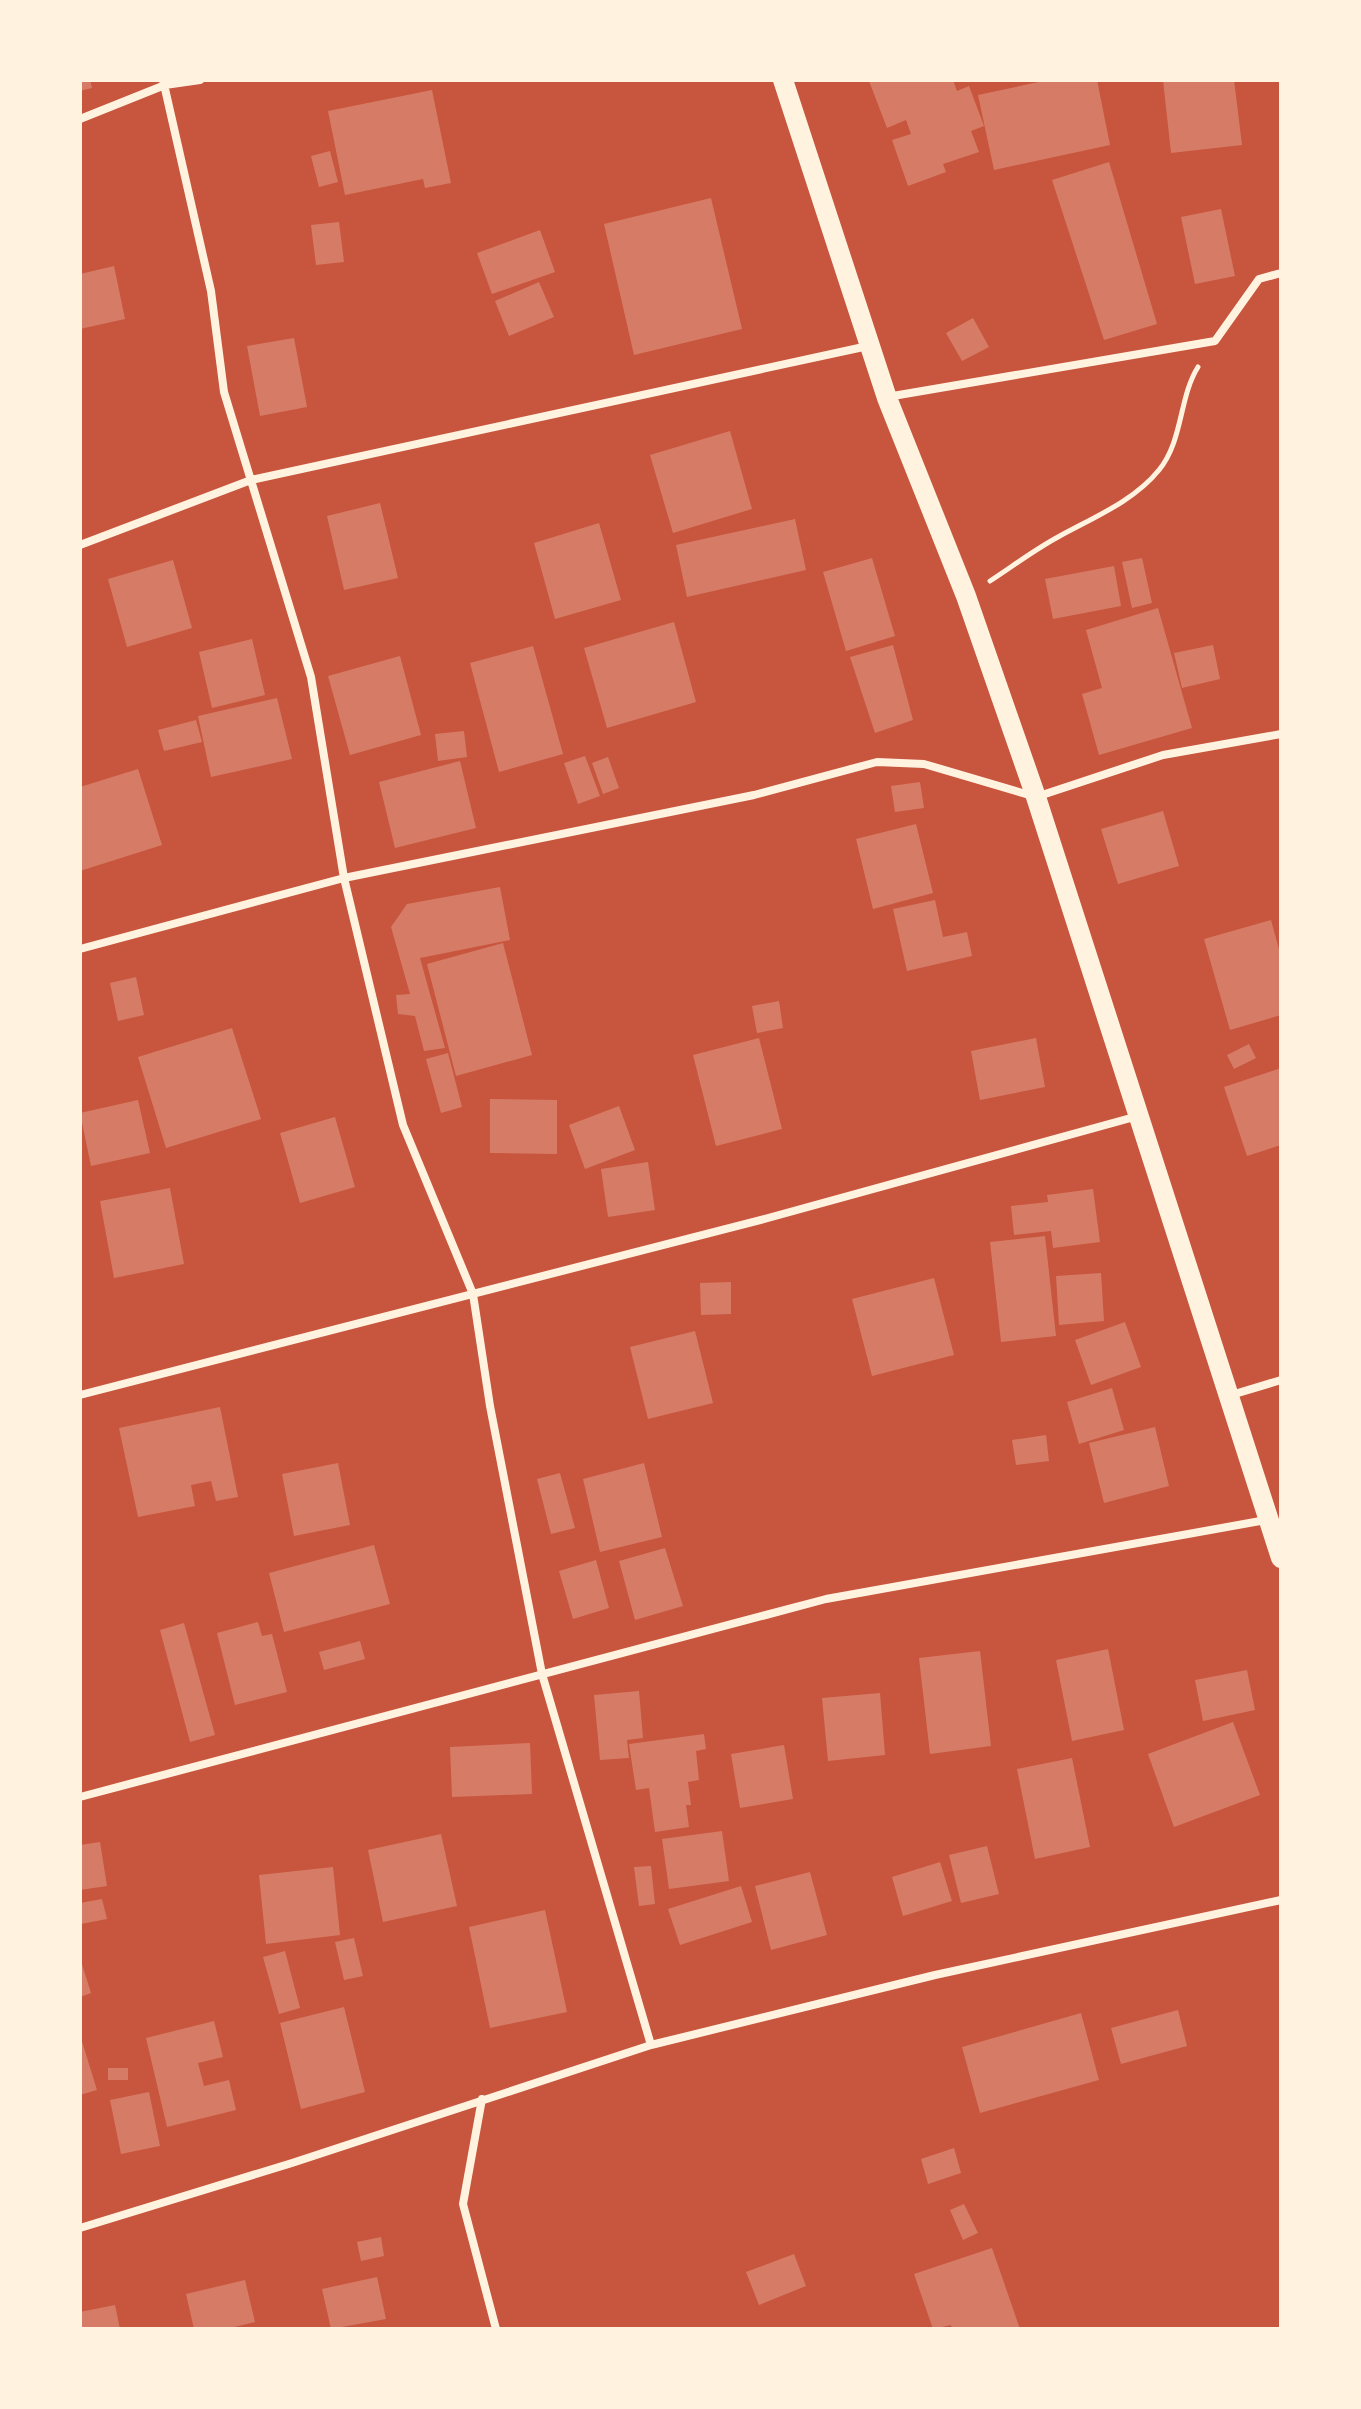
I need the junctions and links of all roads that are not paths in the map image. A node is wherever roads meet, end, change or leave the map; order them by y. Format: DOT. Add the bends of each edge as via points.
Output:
graph roads {
  1 [pos="200,80"];
  2 [pos="783,80"];
  3 [pos="164,83"];
  4 [pos="80,119"];
  5 [pos="1281,273"];
  6 [pos="872,345"];
  7 [pos="887,398"];
  8 [pos="251,480"];
  9 [pos="80,545"];
  10 [pos="1281,734"];
  11 [pos="1036,797"];
  12 [pos="344,878"];
  13 [pos="80,949"];
  14 [pos="1138,1116"];
  15 [pos="473,1294"];
  16 [pos="1281,1380"];
  17 [pos="80,1395"];
  18 [pos="1227,1396"];
  19 [pos="1267,1519"];
  20 [pos="1281,1558"];
  21 [pos="542,1674"];
  22 [pos="80,1797"];
  23 [pos="1281,1900"];
  24 [pos="651,2045"];
  25 [pos="482,2099"];
  26 [pos="80,2228"];
  27 [pos="496,2329"];
  1 -- 3 [label="street"];
  2 -- 6 [label="main road"];
  3 -- 4 [label="street"];
  3 -- 8 [label="street" via="211,291 224,392"];
  5 -- 7 [label="street" via="1259,279 1215,341"];
  6 -- 7 [label="main road"];
  6 -- 8 [label="street"];
  7 -- 11 [label="main road" via="966,596"];
  8 -- 9 [label="street"];
  8 -- 12 [label="street" via="311,677"];
  10 -- 11 [label="street" via="1163,755"];
  11 -- 12 [label="street" via="924,764 877,762 754,795"];
  11 -- 14 [label="main road"];
  12 -- 13 [label="street"];
  12 -- 15 [label="street" via="403,1125"];
  14 -- 15 [label="street"];
  14 -- 18 [label="main road"];
  15 -- 17 [label="street"];
  15 -- 21 [label="street"];
  16 -- 18 [label="street"];
  18 -- 19 [label="main road"];
  19 -- 20 [label="main road"];
  19 -- 21 [label="street" via="826,1599"];
  21 -- 22 [label="street"];
  21 -- 24 [label="street"];
  23 -- 24 [label="street" via="935,1975"];
  24 -- 25 [label="street"];
  25 -- 26 [label="street"];
  25 -- 27 [label="street" via="463,2204"];
}
